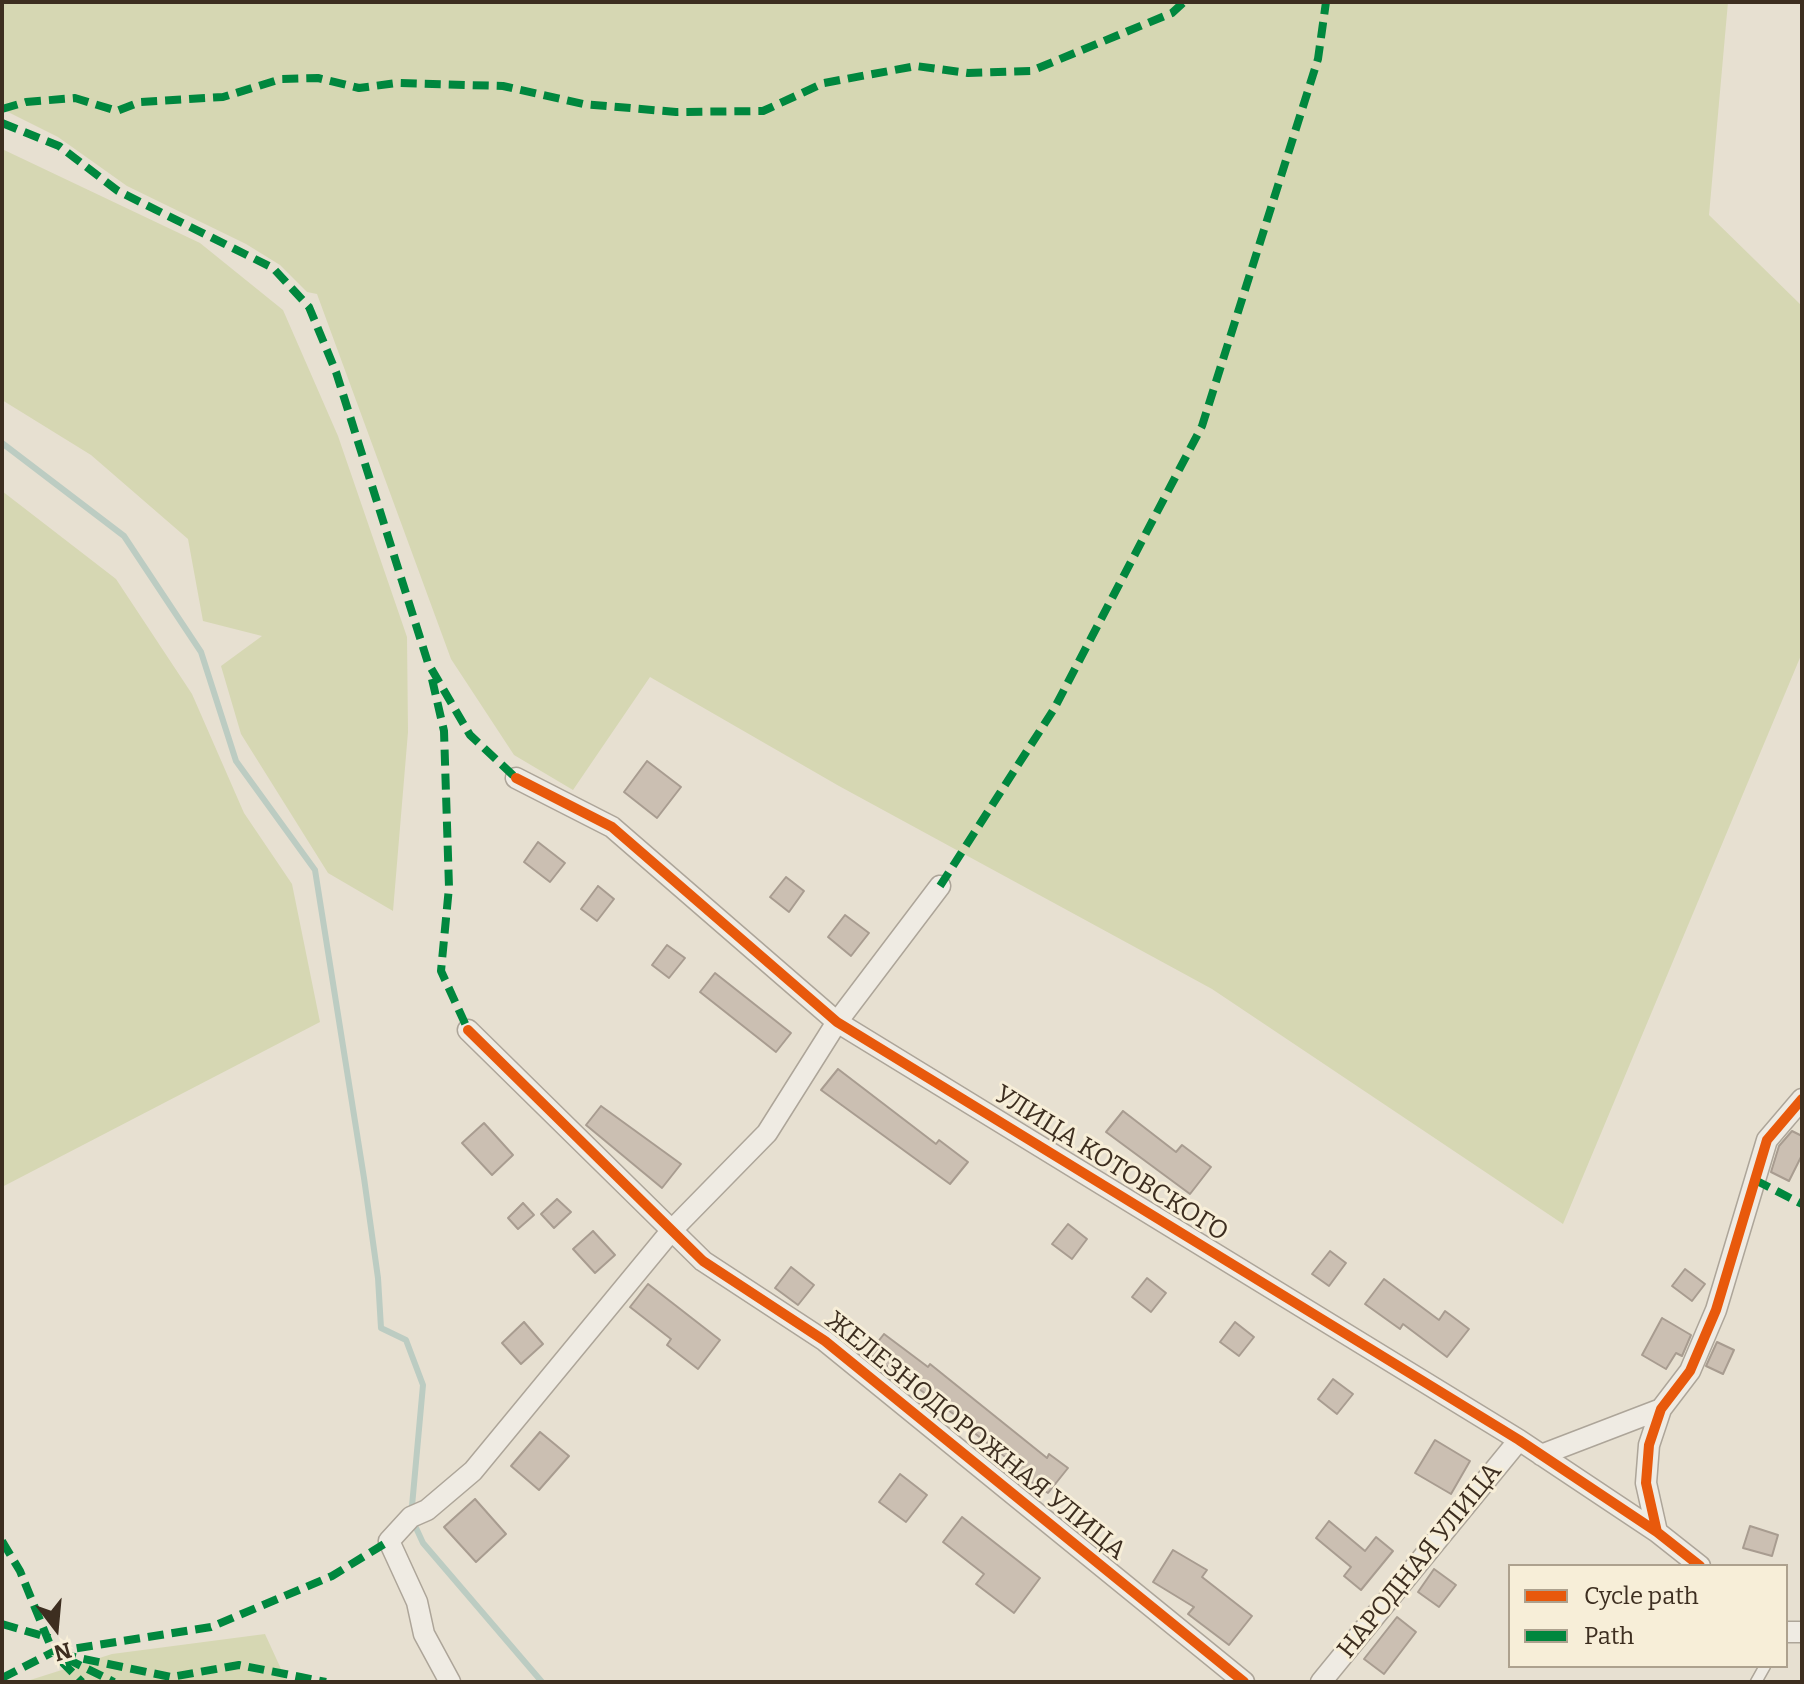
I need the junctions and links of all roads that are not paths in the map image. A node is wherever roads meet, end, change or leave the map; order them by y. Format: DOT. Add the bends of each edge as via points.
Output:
graph roads {
  1 [pos="516,778"];
  2 [pos="940,886"];
  3 [pos="837,1022"];
  4 [pos="468,1030"];
  5 [pos="1802,1099"];
  6 [pos="671,1231"];
  7 [pos="1661,1409"];
  8 [pos="1519,1440"];
  9 [pos="1541,1455"];
  10 [pos="1657,1532"];
  11 [pos="1697,1564"];
  12 [pos="450,1682"];
  13 [pos="1244,1682"];
  14 [pos="1321,1682"];
  1 -- 3 [label="street, УЛИЦА КОТОВСКОГО" via="612,827"];
  2 -- 3 [label="street"];
  3 -- 6 [label="street" via="767,1133"];
  3 -- 8 [label="street, УЛИЦА КОТОВСКОГО"];
  4 -- 6 [label="street, ЖЕЛЕЗНОДОРОЖНАЯ УЛИЦА"];
  5 -- 7 [label="street" via="1767,1140 1716,1310 1690,1371"];
  6 -- 12 [label="street" via="473,1471 411,1517 389,1541 417,1602 424,1634"];
  6 -- 13 [label="street, ЖЕЛЕЗНОДОРОЖНАЯ УЛИЦА" via="703,1261 825,1341"];
  7 -- 9 [label="street"];
  7 -- 10 [label="street" via="1649,1445 1646,1483"];
  8 -- 9 [label="street, УЛИЦА КОТОВСКОГО"];
  8 -- 14 [label="street, НАРОДНАЯ УЛИЦА"];
  9 -- 10 [label="street, УЛИЦА КОТОВСКОГО"];
  10 -- 11 [label="street, УЛИЦА КОТОВСКОГО"];
}
